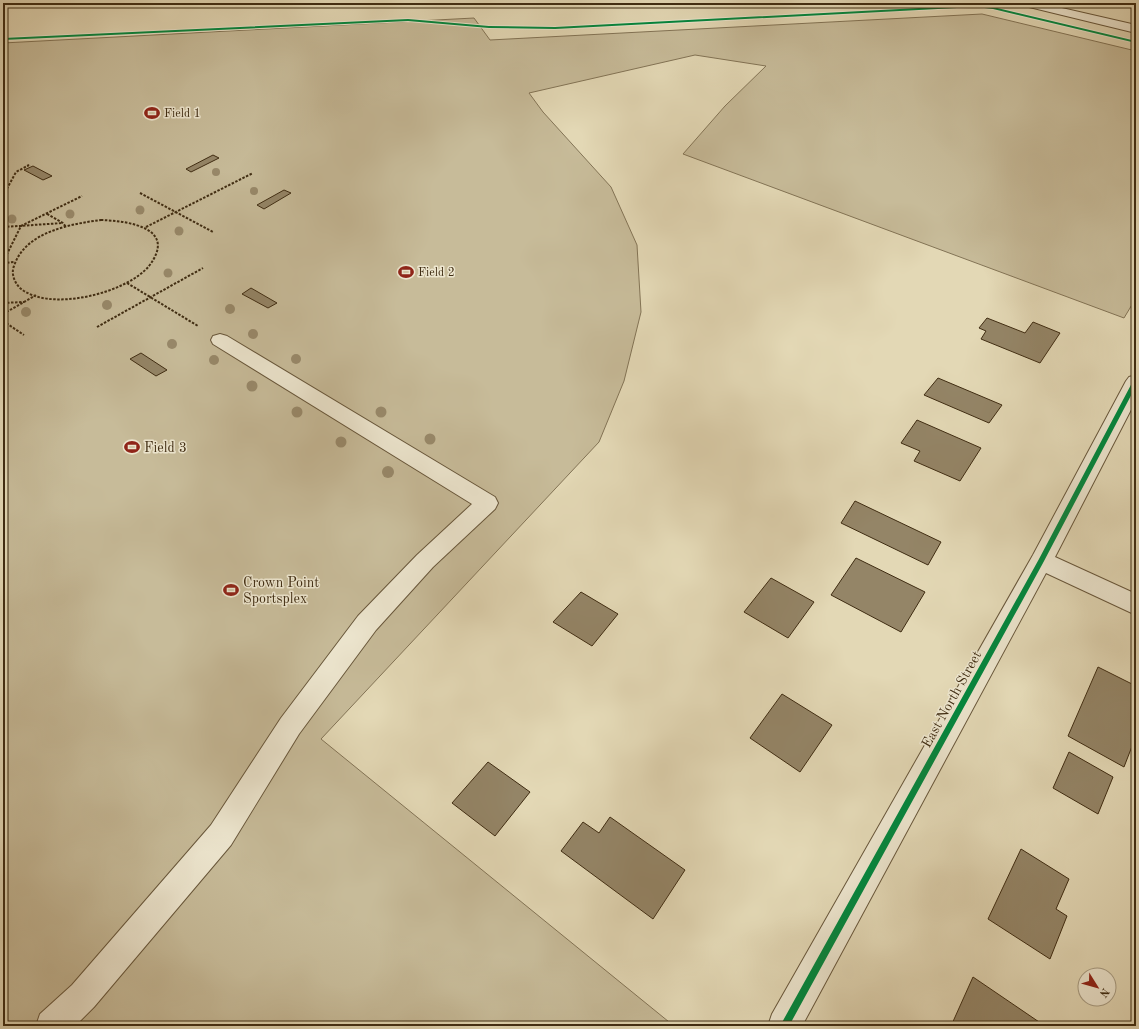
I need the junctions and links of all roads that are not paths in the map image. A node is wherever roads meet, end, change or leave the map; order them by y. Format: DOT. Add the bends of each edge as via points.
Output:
graph roads {
  1 [pos="173,3"];
  2 [pos="178,3"];
  3 [pos="1025,3"];
  4 [pos="1136,29"];
  5 [pos="220,340"];
  6 [pos="1136,381"];
  7 [pos="1041,561"];
  8 [pos="1136,606"];
  9 [pos="52,1026"];
  10 [pos="784,1026"];
  1 -- 2 [label="street"];
  3 -- 4 [label="street"];
  5 -- 9 [label="street" via="487,503 425,561 367,623 290,726 222,835 83,996"];
  6 -- 7 [label="street, East North Street"];
  7 -- 8 [label="street"];
  7 -- 10 [label="street, East North Street"];
}
